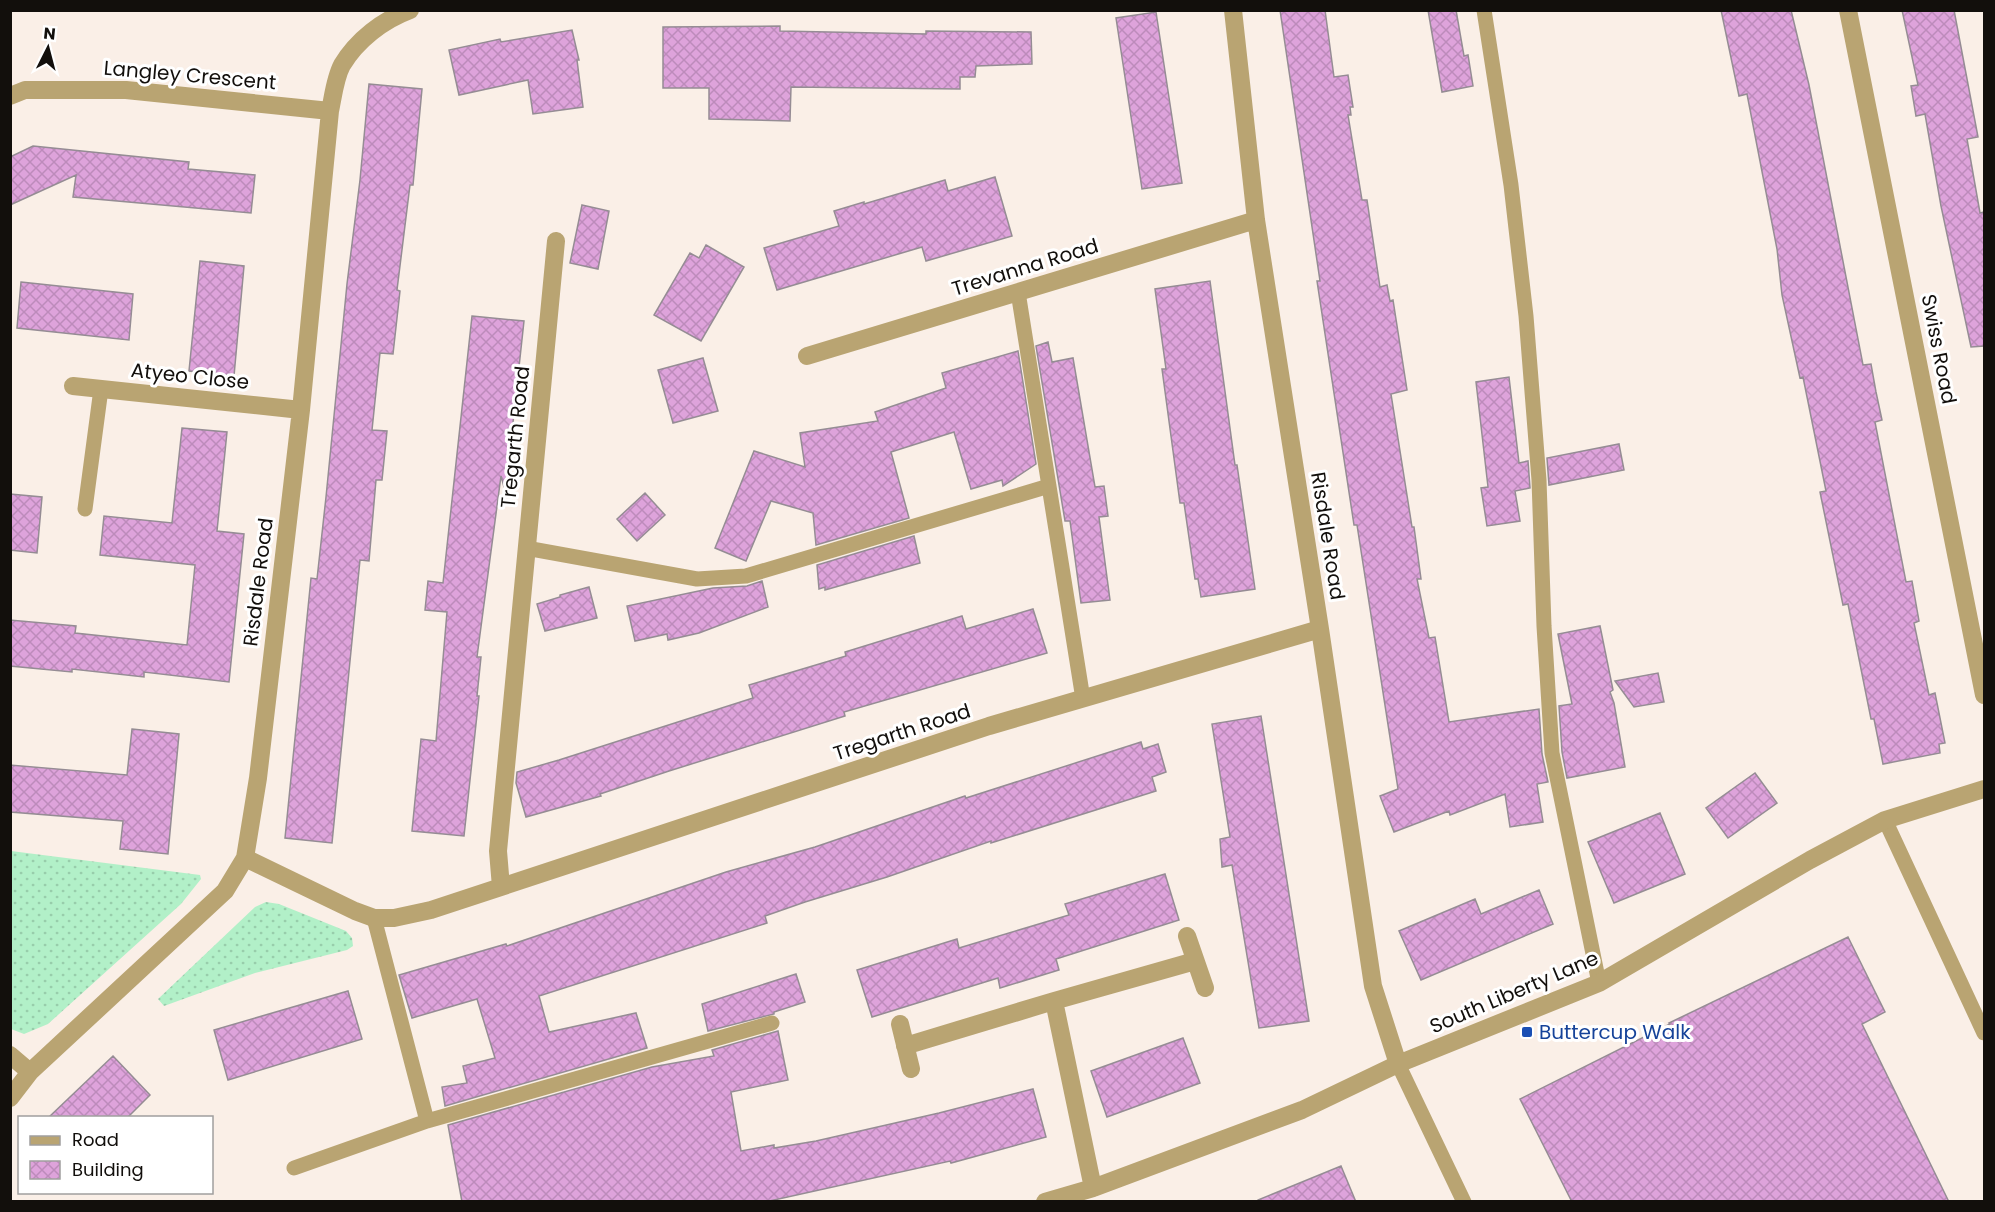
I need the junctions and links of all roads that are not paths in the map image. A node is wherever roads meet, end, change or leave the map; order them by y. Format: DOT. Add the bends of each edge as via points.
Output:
graph roads {
  1 [pos="410,10"];
  2 [pos="1233,10"];
  3 [pos="1484,10"];
  4 [pos="1848,10"];
  5 [pos="10,96"];
  6 [pos="330,111"];
  7 [pos="1256,220"];
  8 [pos="556,241"];
  9 [pos="1018,292"];
  10 [pos="807,356"];
  11 [pos="73,386"];
  12 [pos="101,389"];
  13 [pos="301,410"];
  14 [pos="1049,486"];
  15 [pos="85,509"];
  16 [pos="526,548"];
  17 [pos="1320,629"];
  18 [pos="1984,695"];
  19 [pos="1083,699"];
  20 [pos="1984,789"];
  21 [pos="1885,820"];
  22 [pos="245,858"];
  23 [pos="501,887"];
  24 [pos="374,918"];
  25 [pos="1187,936"];
  26 [pos="1195,961"];
  27 [pos="1599,983"];
  28 [pos="1205,988"];
  29 [pos="1054,1001"];
  30 [pos="772,1023"];
  31 [pos="900,1024"];
  32 [pos="1984,1033"];
  33 [pos="905,1046"];
  34 [pos="10,1055"];
  35 [pos="1398,1064"];
  36 [pos="911,1069"];
  37 [pos="30,1072"];
  38 [pos="10,1098"];
  39 [pos="427,1121"];
  40 [pos="294,1168"];
  41 [pos="1093,1188"];
  42 [pos="1045,1202"];
  43 [pos="1464,1202"];
  1 -- 6 [label="street, Risdale Road" via="391,17 361,41 341,67"];
  2 -- 7 [label="street, Risdale Road"];
  3 -- 27 [label="lane" via="1526,316 1539,480 1552,753"];
  4 -- 18 [label="street, Swiss Road"];
  5 -- 6 [label="street, Langley Crescent" via="25,90 126,90"];
  6 -- 13 [label="street, Risdale Road"];
  7 -- 9 [label="street, Trevanna Road"];
  7 -- 17 [label="street, Risdale Road"];
  8 -- 16 [label="street, Tregarth Road"];
  9 -- 10 [label="street, Trevanna Road"];
  9 -- 14 [label="lane"];
  11 -- 12 [label="street, Atyeo Close"];
  12 -- 13 [label="street, Atyeo Close"];
  12 -- 15 [label="lane"];
  13 -- 22 [label="street, Risdale Road"];
  14 -- 16 [label="lane" via="746,576 697,579"];
  14 -- 19 [label="lane"];
  16 -- 23 [label="street, Tregarth Road" via="498,851"];
  17 -- 19 [label="street, Tregarth Road"];
  17 -- 35 [label="street, Risdale Road" via="1373,986"];
  19 -- 23 [label="street, Tregarth Road" via="989,726"];
  20 -- 21 [label="street, South Liberty Lane"];
  21 -- 27 [label="street, South Liberty Lane"];
  21 -- 32 [label="lane"];
  22 -- 24 [label="street, Tregarth Road"];
  22 -- 37 [label="street, Risdale Road" via="225,891"];
  23 -- 24 [label="street, Tregarth Road" via="431,910"];
  24 -- 39 [label="lane"];
  25 -- 26 [label="street"];
  26 -- 28 [label="street"];
  26 -- 29 [label="street"];
  27 -- 35 [label="street, South Liberty Lane"];
  29 -- 33 [label="street"];
  29 -- 41 [label="street"];
  30 -- 39 [label="lane"];
  31 -- 33 [label="street"];
  33 -- 36 [label="street"];
  34 -- 37 [label="street"];
  35 -- 41 [label="street, South Liberty Lane" via="1302,1110"];
  35 -- 43 [label="lane"];
  37 -- 38 [label="street, Risdale Road"];
  39 -- 40 [label="lane"];
  41 -- 42 [label="street, South Liberty Lane"];
}
